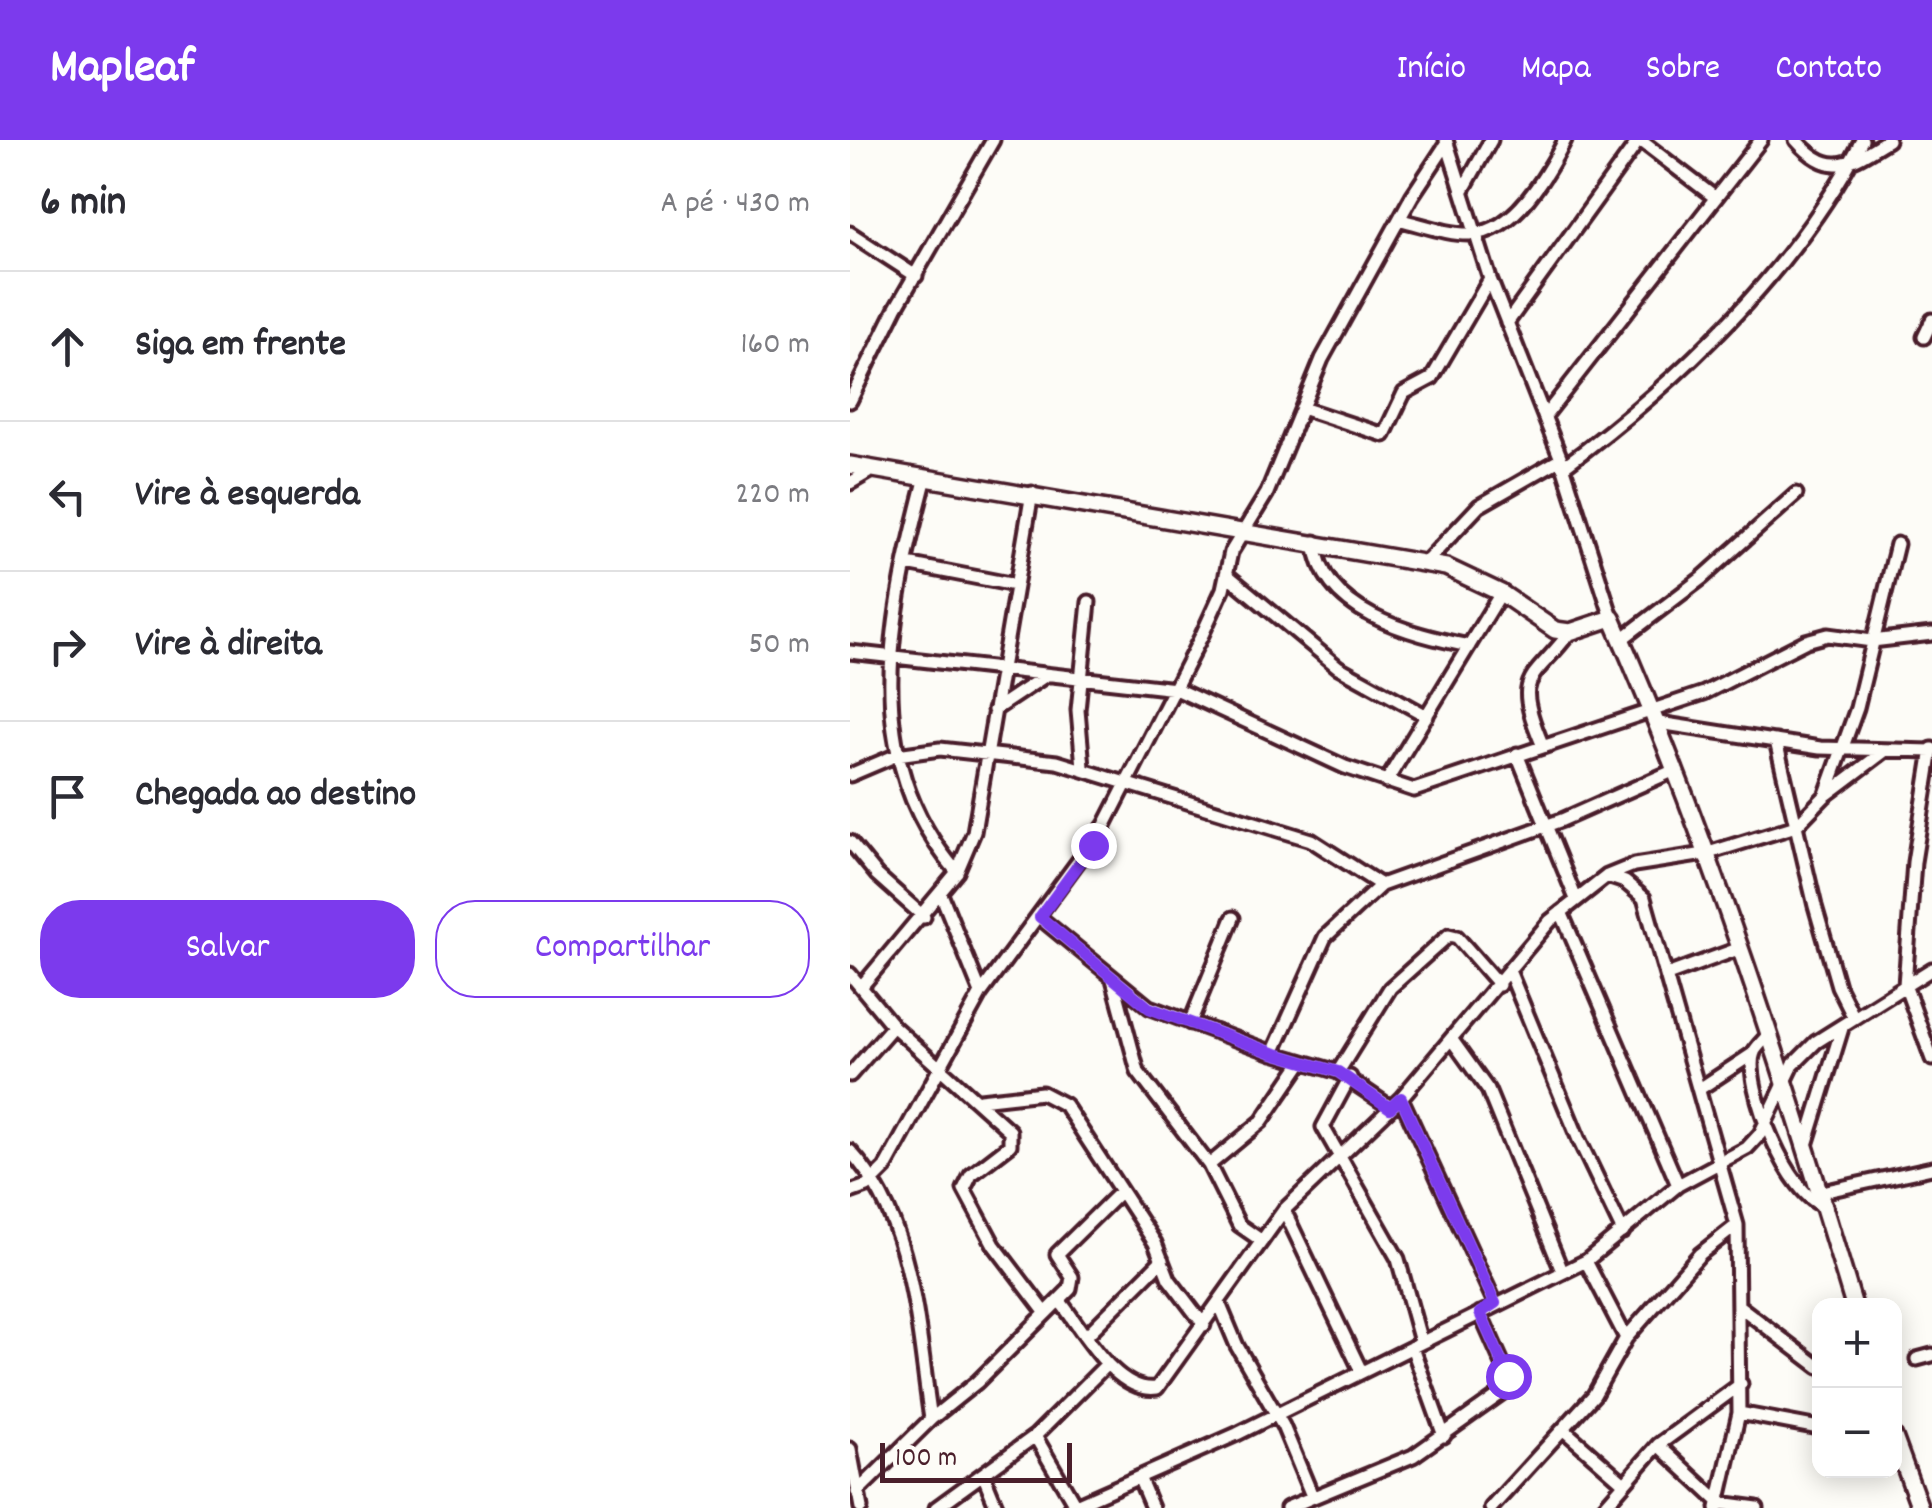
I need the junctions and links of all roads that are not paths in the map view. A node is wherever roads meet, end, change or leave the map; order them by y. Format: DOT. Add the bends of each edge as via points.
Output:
graph roads {
  1 [pos="994,140"];
  2 [pos="1491,140"];
  3 [pos="1565,140"];
  4 [pos="1640,140"];
  5 [pos="1761,140"];
  6 [pos="1796,140"];
  7 [pos="1862,140"];
  8 [pos="1888,140"];
  9 [pos="1447,142"];
  10 [pos="1850,164"];
  11 [pos="1463,190"];
  12 [pos="1714,196"];
  13 [pos="1401,220"];
  14 [pos="850,233"];
  15 [pos="1476,234"];
  16 [pos="916,276"];
  17 [pos="1490,279"];
  18 [pos="1932,320"];
  19 [pos="1508,323"];
  20 [pos="1924,337"];
  21 [pos="850,401"];
  22 [pos="1302,408"];
  23 [pos="1545,416"];
  24 [pos="1562,463"];
  25 [pos="850,465"];
  26 [pos="874,468"];
  27 [pos="926,477"];
  28 [pos="850,483"];
  29 [pos="1032,492"];
  30 [pos="1796,494"];
  31 [pos="1247,530"];
  32 [pos="1314,542"];
  33 [pos="1440,544"];
  34 [pos="1897,544"];
  35 [pos="1426,562"];
  36 [pos="907,564"];
  37 [pos="1446,567"];
  38 [pos="1226,574"];
  39 [pos="1015,585"];
  40 [pos="1501,593"];
  41 [pos="1089,602"];
  42 [pos="1612,618"];
  43 [pos="1570,632"];
  44 [pos="1932,634"];
  45 [pos="1622,639"];
  46 [pos="1872,640"];
  47 [pos="1469,646"];
  48 [pos="850,652"];
  49 [pos="889,658"];
  50 [pos="1000,669"];
  51 [pos="1044,676"];
  52 [pos="1080,677"];
  53 [pos="1176,689"];
  54 [pos="994,710"];
  55 [pos="1426,716"];
  56 [pos="1656,717"];
  57 [pos="1776,740"];
  58 [pos="1542,744"];
  59 [pos="1843,748"];
  60 [pos="1886,750"];
  61 [pos="1932,751"];
  62 [pos="988,752"];
  63 [pos="1517,754"];
  64 [pos="897,755"];
  65 [pos="1083,767"];
  66 [pos="1675,770"];
  67 [pos="850,775"];
  68 [pos="1129,780"];
  69 [pos="1386,782"];
  70 [pos="1825,796"];
  71 [pos="1546,824"];
  72 [pos="1796,826"];
  73 [pos="850,842"];
  74 [pos="1704,854"];
  75 [pos="957,872"];
  76 [pos="1607,876"];
  77 [pos="1380,886"];
  78 [pos="942,894"];
  79 [pos="1576,900"];
  80 [pos="1562,912"];
  81 [pos="924,917"];
  82 [pos="1040,917"];
  83 [pos="1233,918"];
  84 [pos="1738,949"];
  85 [pos="1932,970"];
  86 [pos="1510,973"];
  87 [pos="850,974"];
  88 [pos="1666,975"];
  89 [pos="1113,979"];
  90 [pos="862,986"];
  91 [pos="1499,986"];
  92 [pos="1905,986"];
  93 [pos="981,993"];
  94 [pos="1848,1020"];
  95 [pos="1190,1023"];
  96 [pos="893,1026"];
  97 [pos="1769,1034"];
  98 [pos="1452,1040"];
  99 [pos="1273,1053"];
  100 [pos="1754,1053"];
  101 [pos="1932,1058"];
  102 [pos="1302,1062"];
  103 [pos="941,1070"];
  104 [pos="1344,1074"];
  105 [pos="850,1075"];
  106 [pos="1786,1076"];
  107 [pos="1701,1088"];
  108 [pos="1401,1098"];
  109 [pos="980,1100"];
  110 [pos="1390,1108"];
  111 [pos="1766,1122"];
  112 [pos="1807,1142"];
  113 [pos="850,1151"];
  114 [pos="1342,1158"];
  115 [pos="1719,1162"];
  116 [pos="1209,1165"];
  117 [pos="1932,1168"];
  118 [pos="875,1178"];
  119 [pos="1678,1185"];
  120 [pos="850,1192"];
  121 [pos="1121,1192"];
  122 [pos="1824,1199"];
  123 [pos="1284,1210"];
  124 [pos="1737,1225"];
  125 [pos="1623,1232"];
  126 [pos="1262,1241"];
  127 [pos="1162,1260"];
  128 [pos="1586,1261"];
  129 [pos="1562,1271"];
  130 [pos="1852,1298"];
  131 [pos="1059,1300"];
  132 [pos="1220,1303"];
  133 [pos="1495,1303"];
  134 [pos="1739,1306"];
  135 [pos="1045,1312"];
  136 [pos="1480,1313"];
  137 [pos="1204,1325"];
  138 [pos="1087,1334"];
  139 [pos="1626,1338"];
  140 [pos="1416,1344"];
  141 [pos="1932,1356"];
  142 [pos="1917,1359"];
  143 [pos="1812,1361"];
  144 [pos="1108,1364"];
  145 [pos="1362,1371"];
  146 [pos="1741,1384"];
  147 [pos="1739,1413"];
  148 [pos="1276,1414"];
  149 [pos="931,1419"];
  150 [pos="1812,1427"];
  151 [pos="1564,1430"];
  152 [pos="1035,1436"];
  153 [pos="1444,1436"];
  154 [pos="1658,1445"];
  155 [pos="850,1449"];
  156 [pos="1902,1457"];
  157 [pos="982,1474"];
  158 [pos="1139,1476"];
  159 [pos="1623,1482"];
  160 [pos="857,1492"];
  161 [pos="1312,1496"];
  162 [pos="1718,1505"];
  163 [pos="1072,1506"];
  164 [pos="861,1508"];
  165 [pos="936,1508"];
  166 [pos="996,1508"];
  167 [pos="1152,1508"];
  168 [pos="1287,1508"];
  169 [pos="1491,1508"];
  170 [pos="1603,1508"];
  171 [pos="1757,1508"];
  172 [pos="1920,1508"];
  1 -- 16 [label="street"];
  2 -- 11 [label="street"];
  3 -- 15 [label="street" via="1513,214"];
  4 -- 12 [label="street"];
  4 -- 19 [label="street"];
  5 -- 12 [label="street"];
  6 -- 10 [label="street" via="1814,159"];
  7 -- 10 [label="street"];
  8 -- 10 [label="street"];
  9 -- 11 [label="street"];
  9 -- 13 [label="street"];
  10 -- 24 [label="street" via="1722,330"];
  11 -- 15 [label="street"];
  12 -- 23 [label="street"];
  13 -- 15 [label="street"];
  13 -- 22 [label="street"];
  14 -- 16 [label="street"];
  15 -- 17 [label="street"];
  16 -- 21 [label="street"];
  17 -- 19 [label="street"];
  17 -- 22 [label="street" via="1432,378 1404,393 1384,435"];
  18 -- 20 [label="street"];
  19 -- 23 [label="street"];
  22 -- 31 [label="street"];
  23 -- 24 [label="street"];
  24 -- 33 [label="street" via="1479,506"];
  24 -- 42 [label="street"];
  25 -- 26 [label="street"];
  26 -- 27 [label="street"];
  26 -- 28 [label="street"];
  27 -- 29 [label="street"];
  27 -- 36 [label="street"];
  29 -- 31 [label="street"];
  29 -- 39 [label="street"];
  30 -- 45 [label="street"];
  31 -- 32 [label="street"];
  31 -- 38 [label="street"];
  32 -- 35 [label="street"];
  32 -- 47 [label="street" via="1327,578 1384,624"];
  33 -- 35 [label="street"];
  33 -- 37 [label="street"];
  34 -- 46 [label="street"];
  35 -- 37 [label="street"];
  36 -- 39 [label="street"];
  36 -- 49 [label="street"];
  37 -- 40 [label="street"];
  38 -- 53 [label="street"];
  38 -- 55 [label="street" via="1338,666"];
  39 -- 50 [label="street"];
  40 -- 43 [label="street" via="1545,624"];
  40 -- 47 [label="street"];
  41 -- 52 [label="street"];
  42 -- 43 [label="street"];
  42 -- 45 [label="street"];
  43 -- 58 [label="street" via="1538,663 1528,684 1529,714"];
  44 -- 46 [label="street"];
  45 -- 56 [label="street"];
  46 -- 56 [label="street" via="1848,634 1806,641"];
  46 -- 59 [label="street"];
  47 -- 55 [label="street"];
  48 -- 49 [label="street"];
  49 -- 50 [label="street"];
  49 -- 64 [label="street"];
  50 -- 51 [label="street"];
  50 -- 54 [label="street"];
  51 -- 52 [label="street"];
  51 -- 54 [label="street"];
  52 -- 53 [label="street"];
  52 -- 65 [label="street"];
  53 -- 68 [label="street"];
  53 -- 69 [label="street"];
  54 -- 62 [label="street"];
  55 -- 69 [label="street"];
  56 -- 57 [label="street"];
  56 -- 58 [label="street"];
  56 -- 66 [label="street"];
  57 -- 59 [label="street"];
  57 -- 72 [label="street"];
  58 -- 63 [label="street"];
  59 -- 60 [label="street"];
  59 -- 70 [label="street"];
  60 -- 61 [label="street"];
  60 -- 70 [label="street"];
  61 -- 92 [label="street" via="1914,862"];
  62 -- 64 [label="street"];
  62 -- 65 [label="street"];
  62 -- 75 [label="street" via="974,832"];
  63 -- 69 [label="street" via="1414,790"];
  63 -- 71 [label="street"];
  64 -- 67 [label="street"];
  64 -- 75 [label="street" via="924,825"];
  65 -- 68 [label="street"];
  66 -- 71 [label="street"];
  66 -- 74 [label="street"];
  68 -- 77 [label="street" via="1310,840"];
  68 -- 82 [label="street" via="1093,845"];
  70 -- 72 [label="street"];
  71 -- 77 [label="street"];
  71 -- 79 [label="street"];
  72 -- 74 [label="street"];
  72 -- 94 [label="street"];
  73 -- 81 [label="street"];
  74 -- 76 [label="street"];
  74 -- 84 [label="street"];
  75 -- 78 [label="street"];
  76 -- 79 [label="street"];
  76 -- 88 [label="street" via="1644,898"];
  77 -- 99 [label="street" via="1325,937"];
  78 -- 81 [label="street"];
  78 -- 93 [label="street"];
  79 -- 80 [label="street"];
  80 -- 86 [label="street"];
  80 -- 119 [label="street"];
  81 -- 90 [label="street"];
  82 -- 89 [label="street"];
  82 -- 93 [label="street"];
  83 -- 95 [label="street"];
  84 -- 88 [label="street"];
  84 -- 97 [label="street"];
  85 -- 92 [label="street"];
  86 -- 91 [label="street"];
  86 -- 125 [label="street"];
  87 -- 90 [label="street"];
  88 -- 107 [label="street"];
  89 -- 95 [label="street" via="1149,1008"];
  89 -- 116 [label="street" via="1132,1061"];
  90 -- 96 [label="street"];
  91 -- 98 [label="street"];
  91 -- 104 [label="street" via="1449,935 1390,988"];
  92 -- 94 [label="street"];
  92 -- 101 [label="street"];
  93 -- 103 [label="street"];
  94 -- 106 [label="street" via="1816,1042"];
  94 -- 112 [label="street"];
  95 -- 99 [label="street"];
  96 -- 103 [label="street"];
  96 -- 105 [label="street"];
  97 -- 100 [label="street"];
  97 -- 106 [label="street"];
  98 -- 108 [label="street"];
  98 -- 129 [label="street" via="1488,1090"];
  99 -- 102 [label="street"];
  100 -- 107 [label="street"];
  100 -- 111 [label="street"];
  102 -- 104 [label="street"];
  102 -- 116 [label="street" via="1262,1121"];
  103 -- 109 [label="street"];
  103 -- 118 [label="street"];
  104 -- 110 [label="street"];
  104 -- 114 [label="street" via="1322,1126"];
  106 -- 111 [label="street"];
  106 -- 112 [label="street"];
  107 -- 115 [label="street"];
  108 -- 110 [label="street"];
  108 -- 133 [label="street"];
  109 -- 121 [label="street" via="1053,1096 1065,1104"];
  109 -- 135 [label="street" via="1013,1138 964,1188 994,1245"];
  110 -- 114 [label="street"];
  111 -- 115 [label="street" via="1748,1148"];
  111 -- 122 [label="street" via="1798,1189 1816,1205"];
  112 -- 122 [label="street"];
  113 -- 118 [label="street"];
  114 -- 123 [label="street"];
  114 -- 140 [label="street" via="1398,1259"];
  115 -- 119 [label="street"];
  115 -- 124 [label="street"];
  116 -- 126 [label="street" via="1232,1215"];
  117 -- 122 [label="street"];
  118 -- 120 [label="street"];
  118 -- 149 [label="street" via="903,1252"];
  119 -- 125 [label="street"];
  121 -- 127 [label="street"];
  121 -- 131 [label="street" via="1057,1254 1074,1281"];
  122 -- 130 [label="street"];
  123 -- 126 [label="street"];
  123 -- 145 [label="street"];
  124 -- 134 [label="street"];
  124 -- 139 [label="street" via="1700,1254"];
  125 -- 128 [label="street"];
  126 -- 132 [label="street"];
  127 -- 137 [label="street"];
  127 -- 138 [label="street"];
  128 -- 129 [label="street"];
  128 -- 139 [label="street"];
  129 -- 133 [label="street"];
  131 -- 135 [label="street"];
  131 -- 138 [label="street"];
  132 -- 137 [label="street"];
  132 -- 148 [label="street"];
  133 -- 136 [label="street"];
  134 -- 143 [label="street"];
  134 -- 146 [label="street"];
  135 -- 149 [label="street"];
  136 -- 140 [label="street"];
  136 -- 153 [label="street" via="1509,1384"];
  137 -- 144 [label="street" via="1157,1388 1137,1386"];
  138 -- 144 [label="street"];
  139 -- 151 [label="street" via="1605,1379"];
  140 -- 145 [label="street"];
  140 -- 153 [label="street"];
  141 -- 142 [label="street"];
  144 -- 152 [label="street"];
  145 -- 148 [label="street"];
  146 -- 147 [label="street"];
  146 -- 154 [label="street"];
  147 -- 150 [label="street"];
  147 -- 162 [label="street"];
  148 -- 158 [label="street"];
  148 -- 161 [label="street"];
  149 -- 160 [label="street"];
  151 -- 159 [label="street"];
  151 -- 169 [label="street"];
  152 -- 157 [label="street"];
  152 -- 163 [label="street"];
  153 -- 161 [label="street" via="1391,1467"];
  154 -- 159 [label="street"];
  154 -- 162 [label="street"];
  155 -- 160 [label="street"];
  156 -- 172 [label="street"];
  157 -- 165 [label="street"];
  157 -- 166 [label="street"];
  158 -- 163 [label="street"];
  158 -- 167 [label="street"];
  159 -- 170 [label="street"];
  160 -- 164 [label="street"];
  161 -- 168 [label="street"];
  162 -- 171 [label="street"];
}
